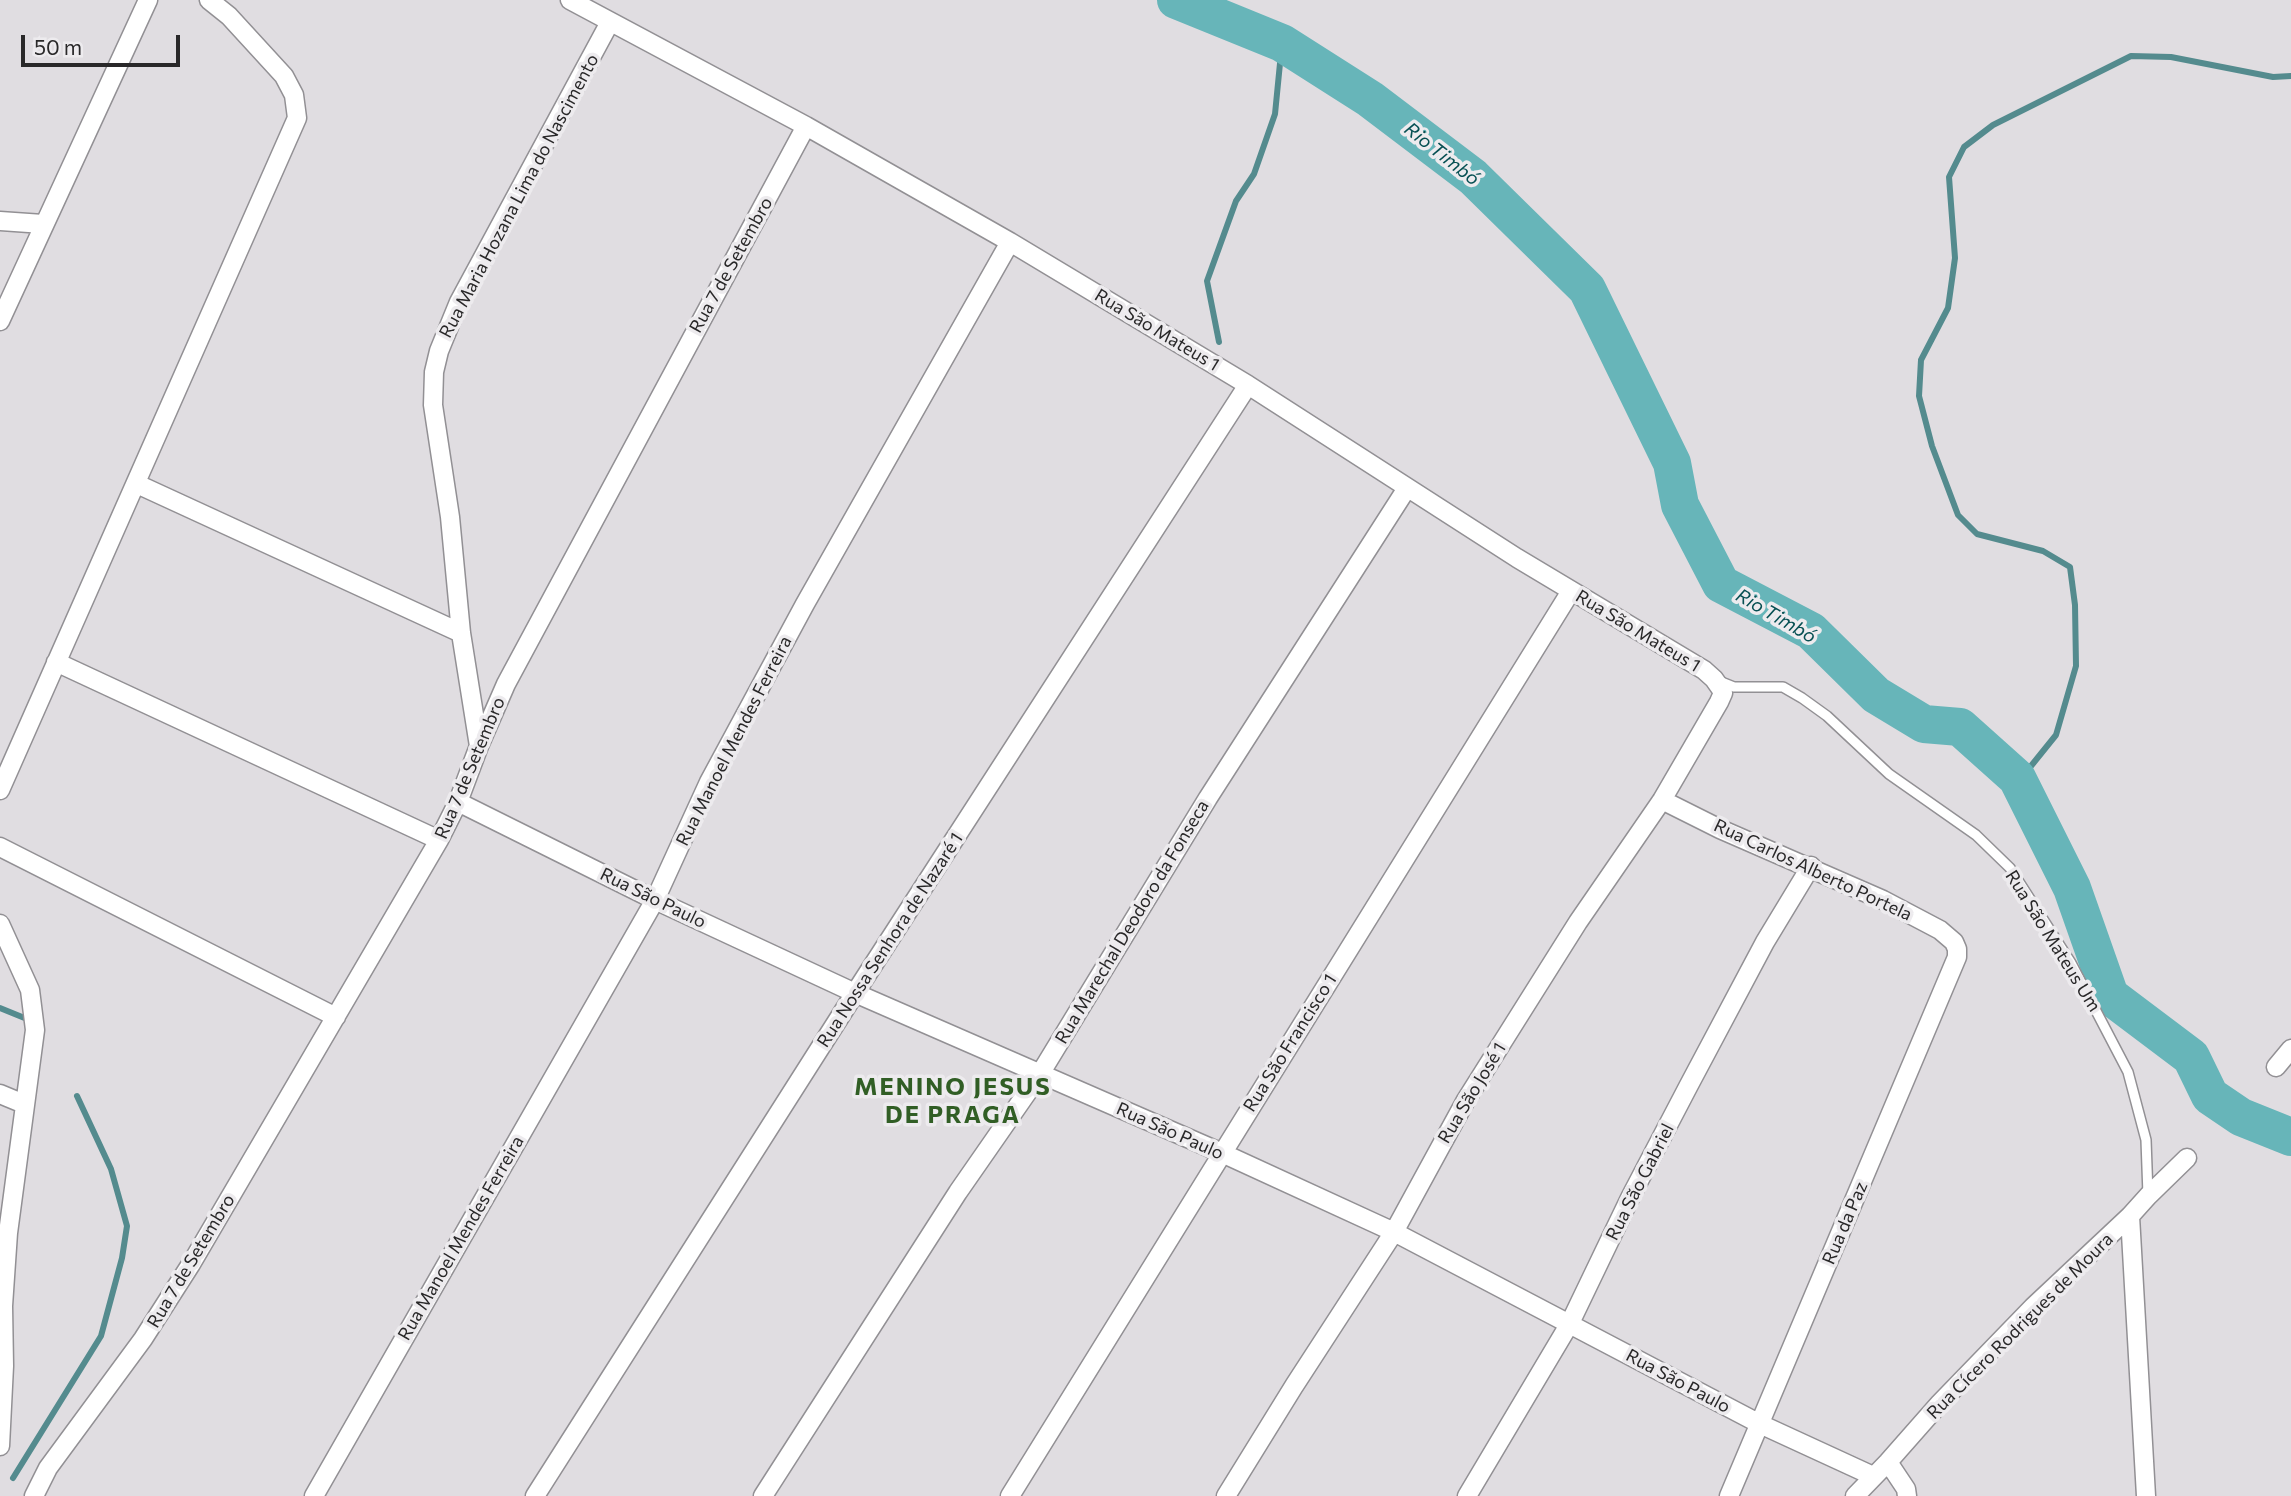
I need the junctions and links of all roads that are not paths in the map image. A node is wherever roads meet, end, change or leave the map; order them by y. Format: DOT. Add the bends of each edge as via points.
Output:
graph roads {
  1 [pos="148,0"];
  2 [pos="209,0"];
  3 [pos="569,0"];
  4 [pos="610,22"];
  5 [pos="806,126"];
  6 [pos="0,221"];
  7 [pos="43,224"];
  8 [pos="1010,242"];
  9 [pos="0,321"];
  10 [pos="1248,385"];
  11 [pos="137,484"];
  12 [pos="1407,488"];
  13 [pos="1571,591"];
  14 [pos="461,633"];
  15 [pos="57,662"];
  16 [pos="1719,686"];
  17 [pos="478,746"];
  18 [pos="0,790"];
  19 [pos="1662,800"];
  20 [pos="458,802"];
  21 [pos="439,840"];
  22 [pos="0,847"];
  23 [pos="1811,866"];
  24 [pos="655,900"];
  25 [pos="0,925"];
  26 [pos="1956,949"];
  27 [pos="855,993"];
  28 [pos="335,1017"];
  29 [pos="2291,1049"];
  30 [pos="2276,1067"];
  31 [pos="1040,1074"];
  32 [pos="0,1094"];
  33 [pos="24,1104"];
  34 [pos="1222,1153"];
  35 [pos="2187,1158"];
  36 [pos="2148,1196"];
  37 [pos="2130,1216"];
  38 [pos="1394,1232"];
  39 [pos="1,1306"];
  40 [pos="1570,1323"];
  41 [pos="1760,1424"];
  42 [pos="0,1446"];
  43 [pos="1888,1462"];
  44 [pos="1873,1476"];
  45 [pos="34,1496"];
  46 [pos="314,1496"];
  47 [pos="536,1496"];
  48 [pos="763,1496"];
  49 [pos="1010,1496"];
  50 [pos="1226,1496"];
  51 [pos="1467,1496"];
  52 [pos="1729,1496"];
  53 [pos="1855,1496"];
  54 [pos="1907,1496"];
  55 [pos="2146,1496"];
  1 -- 7 [label="street"];
  2 -- 11 [label="street" via="284,76 294,95 297,118"];
  3 -- 4 [label="street, Rua São Mateus 1"];
  4 -- 5 [label="street, Rua São Mateus 1"];
  4 -- 14 [label="street, Rua Maria Hozana Lima do Nascimento" via="460,302 439,351 433,405"];
  5 -- 8 [label="street, Rua São Mateus 1"];
  5 -- 17 [label="street, Rua 7 de Setembro" via="506,684"];
  6 -- 7 [label="street"];
  7 -- 9 [label="street"];
  8 -- 10 [label="street, Rua São Mateus 1"];
  8 -- 24 [label="street, Rua Manoel Mendes Ferreira" via="805,604 709,782"];
  10 -- 12 [label="street, Rua São Mateus 1"];
  10 -- 27 [label="street, Rua Nossa Senhora de Nazaré 1"];
  11 -- 14 [label="street"];
  11 -- 15 [label="street"];
  12 -- 13 [label="street, Rua São Mateus 1"];
  12 -- 31 [label="street, Rua Marechal Deodoro da Fonseca" via="1208,798"];
  13 -- 16 [label="street, Rua São Mateus 1" via="1704,670"];
  13 -- 34 [label="street, Rua São Francisco 1"];
  14 -- 17 [label="street, Rua Maria Hozana Lima do Nascimento"];
  15 -- 18 [label="street"];
  15 -- 21 [label="street"];
  16 -- 19 [label="street, Rua São José 1" via="1697,741"];
  16 -- 36 [label="lane, Rua São Mateus Um" via="1783,687 1802,698 1889,774 1976,835 2010,868 2071,963 2128,1072 2146,1140"];
  17 -- 20 [label="street, Rua 7 de Setembro"];
  19 -- 23 [label="street, Rua Carlos Alberto Portela"];
  19 -- 38 [label="street, Rua São José 1" via="1578,922 1466,1100"];
  20 -- 21 [label="street, Rua 7 de Setembro"];
  20 -- 24 [label="street, Rua São Paulo"];
  21 -- 28 [label="street, Rua 7 de Setembro"];
  22 -- 28 [label="street"];
  23 -- 26 [label="street, Rua Carlos Alberto Portela" via="1940,930"];
  23 -- 40 [label="street, Rua São Gabriel" via="1689,1085"];
  24 -- 27 [label="street, Rua São Paulo"];
  24 -- 46 [label="street, Rua Manoel Mendes Ferreira"];
  25 -- 33 [label="street" via="30,990 35,1031"];
  26 -- 41 [label="street, Rua da Paz" via="1957,957"];
  27 -- 31 [label="street, Rua São Paulo"];
  27 -- 47 [label="street, Rua Nossa Senhora de Nazaré 1"];
  28 -- 45 [label="street, Rua 7 de Setembro" via="191,1264 143,1339 47,1468"];
  29 -- 30 [label="street"];
  31 -- 34 [label="street, Rua São Paulo"];
  31 -- 48 [label="street, Rua Marechal Deodoro da Fonseca" via="958,1192"];
  32 -- 33 [label="street"];
  33 -- 39 [label="street"];
  34 -- 38 [label="street, Rua São Paulo"];
  34 -- 49 [label="street, Rua São Francisco 1"];
  35 -- 36 [label="street, Rua Cícero Rodrigues de Moura"];
  36 -- 37 [label="street, Rua Cícero Rodrigues de Moura"];
  37 -- 43 [label="street, Rua Cícero Rodrigues de Moura" via="2033,1307"];
  37 -- 55 [label="street"];
  38 -- 40 [label="street, Rua São Paulo"];
  38 -- 50 [label="street, Rua São José 1"];
  39 -- 42 [label="street"];
  40 -- 41 [label="street, Rua São Paulo"];
  40 -- 51 [label="street, Rua São Gabriel"];
  41 -- 44 [label="street, Rua São Paulo"];
  41 -- 52 [label="street, Rua da Paz"];
  43 -- 44 [label="street, Rua Cícero Rodrigues de Moura"];
  43 -- 54 [label="street"];
  44 -- 53 [label="street, Rua Cícero Rodrigues de Moura"];
}
